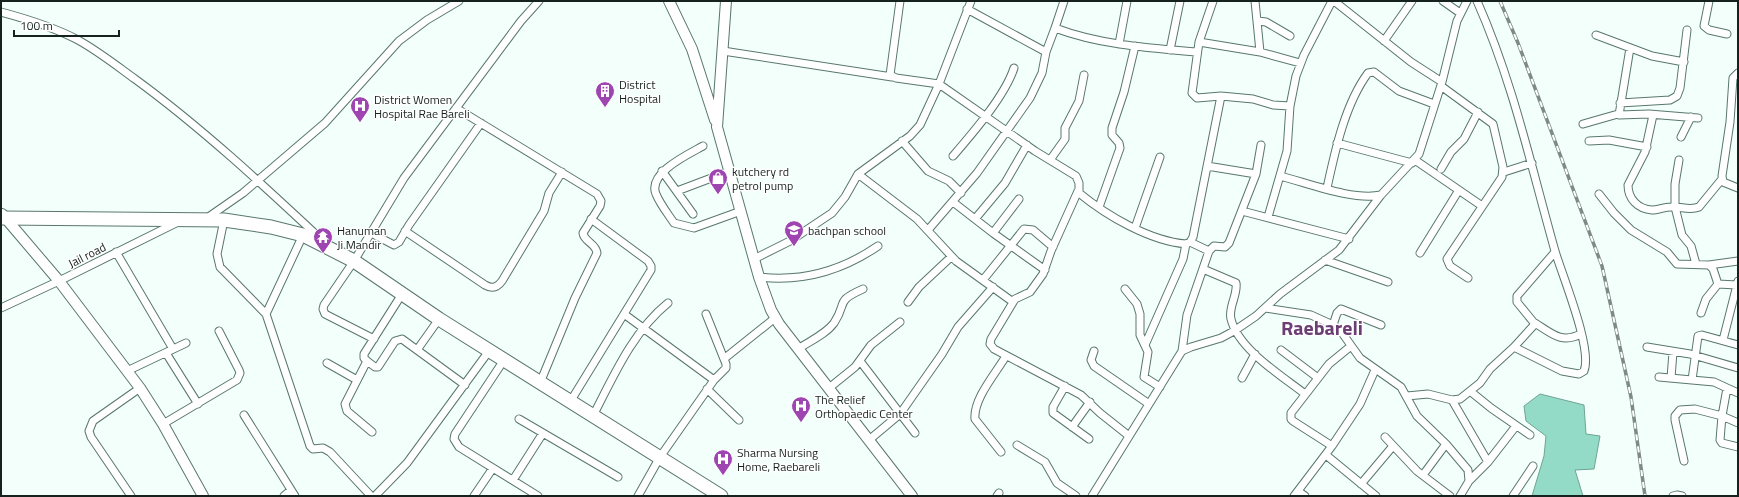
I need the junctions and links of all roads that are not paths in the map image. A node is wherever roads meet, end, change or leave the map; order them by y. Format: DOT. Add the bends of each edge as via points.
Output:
graph roads {
  1 [pos="458,1"];
  2 [pos="539,1"];
  3 [pos="669,1"];
  4 [pos="726,1"];
  5 [pos="900,1"];
  6 [pos="971,1"];
  7 [pos="1064,1"];
  8 [pos="1127,1"];
  9 [pos="1180,1"];
  10 [pos="1213,1"];
  11 [pos="1255,1"];
  12 [pos="1333,1"];
  13 [pos="1412,1"];
  14 [pos="1443,1"];
  15 [pos="1467,1"];
  16 [pos="1477,1"];
  17 [pos="1709,1"];
  18 [pos="967,9"];
  19 [pos="1,12"];
  20 [pos="1460,13"];
  21 [pos="1258,21"];
  22 [pos="1055,28"];
  23 [pos="1687,30"];
  24 [pos="1727,34"];
  25 [pos="1290,36"];
  26 [pos="1596,36"];
  27 [pos="1384,41"];
  28 [pos="1199,42"];
  29 [pos="1119,44"];
  30 [pos="1135,46"];
  31 [pos="1630,48"];
  32 [pos="1170,50"];
  33 [pos="723,52"];
  34 [pos="1046,52"];
  35 [pos="1197,52"];
  36 [pos="1260,52"];
  37 [pos="1684,62"];
  38 [pos="1300,63"];
  39 [pos="1014,68"];
  40 [pos="1738,73"];
  41 [pos="1084,75"];
  42 [pos="892,77"];
  43 [pos="939,84"];
  44 [pos="1442,84"];
  45 [pos="1221,96"];
  46 [pos="1620,103"];
  47 [pos="1434,104"];
  48 [pos="1734,105"];
  49 [pos="1290,106"];
  50 [pos="456,108"];
  51 [pos="1478,112"];
  52 [pos="1618,114"];
  53 [pos="1653,115"];
  54 [pos="985,116"];
  55 [pos="481,123"];
  56 [pos="1584,124"];
  57 [pos="717,127"];
  58 [pos="1008,132"];
  59 [pos="1681,137"];
  60 [pos="902,141"];
  61 [pos="1589,141"];
  62 [pos="1337,143"];
  63 [pos="1027,145"];
  64 [pos="1261,145"];
  65 [pos="703,146"];
  66 [pos="1646,147"];
  67 [pos="953,156"];
  68 [pos="1160,157"];
  69 [pos="1050,160"];
  70 [pos="1679,160"];
  71 [pos="1413,162"];
  72 [pos="1532,162"];
  73 [pos="1207,166"];
  74 [pos="1441,169"];
  75 [pos="662,171"];
  76 [pos="730,171"];
  77 [pos="562,172"];
  78 [pos="1504,172"];
  79 [pos="858,174"];
  80 [pos="1256,174"];
  81 [pos="1280,176"];
  82 [pos="1722,179"];
  83 [pos="258,180"];
  84 [pos="1327,188"];
  85 [pos="1738,188"];
  86 [pos="1458,190"];
  87 [pos="677,191"];
  88 [pos="1078,191"];
  89 [pos="961,193"];
  90 [pos="1600,194"];
  91 [pos="1381,195"];
  92 [pos="1019,199"];
  93 [pos="953,202"];
  94 [pos="1099,206"];
  95 [pos="1482,206"];
  96 [pos="1675,207"];
  97 [pos="741,211"];
  98 [pos="1242,211"];
  99 [pos="693,214"];
  100 [pos="2,216"];
  101 [pos="1268,217"];
  102 [pos="591,219"];
  103 [pos="975,219"];
  104 [pos="182,220"];
  105 [pos="203,220"];
  106 [pos="224,220"];
  107 [pos="1135,228"];
  108 [pos="928,230"];
  109 [pos="405,231"];
  110 [pos="371,233"];
  111 [pos="993,233"];
  112 [pos="303,234"];
  113 [pos="1349,239"];
  114 [pos="1188,243"];
  115 [pos="1010,245"];
  116 [pos="878,246"];
  117 [pos="330,247"];
  118 [pos="1053,247"];
  119 [pos="1209,251"];
  120 [pos="116,252"];
  121 [pos="1555,252"];
  122 [pos="1420,253"];
  123 [pos="952,257"];
  124 [pos="754,259"];
  125 [pos="1325,260"];
  126 [pos="354,261"];
  127 [pos="1738,261"];
  128 [pos="1696,264"];
  129 [pos="1709,265"];
  130 [pos="1045,270"];
  131 [pos="1204,270"];
  132 [pos="759,277"];
  133 [pos="1468,278"];
  134 [pos="983,280"];
  135 [pos="59,282"];
  136 [pos="1388,282"];
  137 [pos="1738,283"];
  138 [pos="1718,284"];
  139 [pos="993,287"];
  140 [pos="863,289"];
  141 [pos="1125,289"];
  142 [pos="402,294"];
  143 [pos="908,302"];
  144 [pos="1013,302"];
  145 [pos="668,303"];
  146 [pos="1736,304"];
  147 [pos="1,308"];
  148 [pos="1265,308"];
  149 [pos="266,314"];
  150 [pos="624,314"];
  151 [pos="706,314"];
  152 [pos="1701,314"];
  153 [pos="776,318"];
  154 [pos="439,319"];
  155 [pos="900,322"];
  156 [pos="1535,323"];
  157 [pos="1333,325"];
  158 [pos="1381,325"];
  159 [pos="644,328"];
  160 [pos="219,331"];
  161 [pos="1234,331"];
  162 [pos="1581,334"];
  163 [pos="374,339"];
  164 [pos="1723,340"];
  165 [pos="186,344"];
  166 [pos="1738,345"];
  167 [pos="1145,346"];
  168 [pos="1351,346"];
  169 [pos="1514,347"];
  170 [pos="1647,347"];
  171 [pos="798,348"];
  172 [pos="173,350"];
  173 [pos="417,350"];
  174 [pos="1281,350"];
  175 [pos="490,351"];
  176 [pos="1094,351"];
  177 [pos="1182,351"];
  178 [pos="1673,352"];
  179 [pos="166,353"];
  180 [pos="1255,354"];
  181 [pos="1694,355"];
  182 [pos="1006,356"];
  183 [pos="725,358"];
  184 [pos="504,360"];
  185 [pos="860,360"];
  186 [pos="367,361"];
  187 [pos="327,363"];
  188 [pos="1738,368"];
  189 [pos="1375,370"];
  190 [pos="127,371"];
  191 [pos="1659,377"];
  192 [pos="1242,378"];
  193 [pos="1318,378"];
  194 [pos="1671,378"];
  195 [pos="357,380"];
  196 [pos="714,380"];
  197 [pos="1692,380"];
  198 [pos="540,383"];
  199 [pos="465,385"];
  200 [pos="1065,386"];
  201 [pos="1160,387"];
  202 [pos="140,388"];
  203 [pos="829,388"];
  204 [pos="1727,388"];
  205 [pos="708,389"];
  206 [pos="1470,391"];
  207 [pos="1738,393"];
  208 [pos="1305,394"];
  209 [pos="1407,396"];
  210 [pos="1452,400"];
  211 [pos="570,402"];
  212 [pos="1090,402"];
  213 [pos="198,404"];
  214 [pos="1149,404"];
  215 [pos="900,414"];
  216 [pos="244,415"];
  217 [pos="593,416"];
  218 [pos="1722,416"];
  219 [pos="519,419"];
  220 [pos="739,420"];
  221 [pos="1738,423"];
  222 [pos="164,424"];
  223 [pos="1516,426"];
  224 [pos="1072,427"];
  225 [pos="372,432"];
  226 [pos="544,433"];
  227 [pos="915,433"];
  228 [pos="1530,435"];
  229 [pos="1129,436"];
  230 [pos="1385,437"];
  231 [pos="1089,439"];
  232 [pos="869,440"];
  233 [pos="1446,444"];
  234 [pos="1017,445"];
  235 [pos="1332,446"];
  236 [pos="1393,446"];
  237 [pos="1738,447"];
  238 [pos="1001,452"];
  239 [pos="1326,455"];
  240 [pos="660,457"];
  241 [pos="1684,461"];
  242 [pos="1488,462"];
  243 [pos="1533,466"];
  244 [pos="493,468"];
  245 [pos="1423,476"];
  246 [pos="618,477"];
  247 [pos="513,480"];
  248 [pos="1469,481"];
  249 [pos="1362,484"];
  250 [pos="293,493"];
  251 [pos="1296,493"];
  252 [pos="131,496"];
  253 [pos="203,496"];
  254 [pos="284,496"];
  255 [pos="371,496"];
  256 [pos="375,496"];
  257 [pos="474,496"];
  258 [pos="538,496"];
  259 [pos="638,496"];
  260 [pos="721,496"];
  261 [pos="912,496"];
  262 [pos="1076,496"];
  263 [pos="1092,496"];
  264 [pos="1305,496"];
  265 [pos="1376,496"];
  266 [pos="1450,496"];
  267 [pos="1460,496"];
  268 [pos="1513,496"];
  269 [pos="1674,496"];
  270 [pos="1682,496"];
  1 -- 83 [label="street" via="399,41 325,123"];
  2 -- 50 [label="street"];
  3 -- 57 [label="street" via="692,48"];
  4 -- 33 [label="street"];
  5 -- 42 [label="street" via="889,72"];
  6 -- 18 [label="street"];
  7 -- 22 [label="street"];
  8 -- 29 [label="street"];
  9 -- 32 [label="street"];
  10 -- 28 [label="street"];
  11 -- 21 [label="street"];
  12 -- 27 [label="street"];
  12 -- 38 [label="street"];
  13 -- 27 [label="street"];
  14 -- 20 [label="street"];
  15 -- 20 [label="street"];
  16 -- 72 [label="street" via="1506,77"];
  17 -- 24 [label="street" via="1704,26 1709,30"];
  18 -- 34 [label="street"];
  18 -- 43 [label="street"];
  19 -- 83 [label="street" via="53,29 103,56 176,108"];
  20 -- 44 [label="street"];
  21 -- 25 [label="street" via="1266,22"];
  21 -- 36 [label="street"];
  22 -- 29 [label="street"];
  22 -- 34 [label="street"];
  23 -- 37 [label="street"];
  26 -- 31 [label="street"];
  27 -- 44 [label="street"];
  28 -- 35 [label="street"];
  28 -- 36 [label="street"];
  29 -- 30 [label="street"];
  30 -- 32 [label="street"];
  30 -- 94 [label="street" via="1112,128 1112,136 1119,142 1120,148"];
  31 -- 37 [label="street" via="1660,58"];
  31 -- 46 [label="street"];
  32 -- 35 [label="street"];
  33 -- 42 [label="street"];
  33 -- 57 [label="street"];
  34 -- 58 [label="street" via="1039,81"];
  35 -- 45 [label="street" via="1192,93 1197,98"];
  36 -- 38 [label="street"];
  37 -- 46 [label="street" via="1680,92 1674,99"];
  38 -- 49 [label="street"];
  39 -- 54 [label="street"];
  40 -- 48 [label="street" via="1733,78"];
  41 -- 69 [label="street" via="1079,100 1065,128 1065,139"];
  42 -- 43 [label="street"];
  43 -- 54 [label="street"];
  43 -- 60 [label="street" via="920,125"];
  44 -- 47 [label="street"];
  44 -- 51 [label="street"];
  45 -- 49 [label="street"];
  45 -- 73 [label="street"];
  46 -- 52 [label="street"];
  47 -- 62 [label="street" via="1399,91 1371,71 1351,106"];
  47 -- 71 [label="street" via="1419,154"];
  48 -- 82 [label="street"];
  49 -- 81 [label="street" via="1287,151"];
  50 -- 55 [label="street"];
  50 -- 110 [label="street" via="404,178"];
  51 -- 74 [label="street" via="1464,139 1451,152"];
  51 -- 78 [label="street" via="1493,124"];
  52 -- 53 [label="street"];
  52 -- 56 [label="street"];
  53 -- 59 [label="street" via="1694,117"];
  53 -- 66 [label="street"];
  54 -- 58 [label="street"];
  54 -- 67 [label="street" via="978,128"];
  55 -- 77 [label="street"];
  55 -- 109 [label="street"];
  57 -- 76 [label="street"];
  58 -- 63 [label="street"];
  58 -- 89 [label="street"];
  60 -- 79 [label="street"];
  60 -- 89 [label="street" via="928,171 949,182"];
  61 -- 66 [label="street" via="1609,140"];
  62 -- 71 [label="street"];
  62 -- 84 [label="street"];
  63 -- 69 [label="street"];
  63 -- 103 [label="street" via="1005,183"];
  64 -- 80 [label="street"];
  65 -- 75 [label="street"];
  66 -- 96 [label="street" via="1628,185 1632,198 1636,204 1652,210"];
  68 -- 107 [label="street"];
  69 -- 88 [label="street" via="1076,176 1079,182"];
  70 -- 96 [label="street"];
  71 -- 86 [label="street"];
  71 -- 91 [label="street"];
  72 -- 78 [label="street"];
  72 -- 121 [label="street"];
  73 -- 80 [label="street"];
  73 -- 114 [label="street" via="1193,237"];
  75 -- 87 [label="street"];
  75 -- 97 [label="street" via="655,193 674,223 694,228"];
  76 -- 87 [label="street"];
  76 -- 97 [label="street"];
  77 -- 102 [label="street" via="600,197 600,206"];
  77 -- 109 [label="street" via="549,193 544,211 499,286 495,288 485,285"];
  78 -- 95 [label="street"];
  79 -- 108 [label="street" via="889,196"];
  79 -- 124 [label="street" via="832,213 790,241"];
  80 -- 98 [label="street"];
  81 -- 84 [label="street"];
  81 -- 101 [label="street"];
  82 -- 85 [label="street" via="1726,184"];
  82 -- 96 [label="street" via="1699,207"];
  83 -- 105 [label="street"];
  83 -- 117 [label="street"];
  84 -- 91 [label="street" via="1364,197"];
  86 -- 95 [label="street"];
  86 -- 122 [label="street"];
  87 -- 99 [label="street"];
  88 -- 94 [label="street"];
  88 -- 118 [label="street"];
  89 -- 93 [label="street"];
  90 -- 128 [label="street" via="1631,230 1667,252 1677,264"];
  91 -- 113 [label="street"];
  92 -- 111 [label="street"];
  93 -- 103 [label="street"];
  93 -- 108 [label="street"];
  94 -- 107 [label="street"];
  95 -- 133 [label="street" via="1447,260 1450,266"];
  96 -- 128 [label="street" via="1682,235 1691,246"];
  97 -- 124 [label="street"];
  98 -- 101 [label="street"];
  98 -- 119 [label="street" via="1229,243 1225,247 1214,246"];
  100 -- 104 [label="highway"];
  100 -- 135 [label="street"];
  101 -- 113 [label="street"];
  102 -- 150 [label="street" via="648,261 651,266"];
  102 -- 198 [label="street" via="584,229 583,236 594,245 597,253 572,305"];
  103 -- 111 [label="street"];
  104 -- 105 [label="highway"];
  104 -- 120 [label="street, Jail road"];
  105 -- 106 [label="highway"];
  106 -- 112 [label="highway"];
  106 -- 149 [label="street" via="217,254 220,267"];
  107 -- 114 [label="street" via="1160,240"];
  108 -- 123 [label="street"];
  109 -- 110 [label="street" via="399,242 394,245"];
  110 -- 126 [label="street"];
  111 -- 115 [label="street"];
  112 -- 117 [label="highway"];
  112 -- 149 [label="street"];
  113 -- 125 [label="street"];
  114 -- 119 [label="street"];
  114 -- 167 [label="street"];
  115 -- 118 [label="street" via="1021,231 1027,228"];
  115 -- 130 [label="street"];
  115 -- 134 [label="street"];
  116 -- 132 [label="street" via="821,274 780,278"];
  117 -- 126 [label="highway"];
  118 -- 130 [label="street"];
  119 -- 131 [label="street"];
  120 -- 135 [label="street, Jail road"];
  120 -- 172 [label="street"];
  121 -- 156 [label="street" via="1517,296 1517,302"];
  121 -- 162 [label="street"];
  123 -- 134 [label="street"];
  123 -- 143 [label="street" via="919,287"];
  124 -- 132 [label="street"];
  125 -- 136 [label="street"];
  125 -- 148 [label="street"];
  126 -- 142 [label="highway"];
  126 -- 163 [label="street" via="324,306 323,312"];
  127 -- 129 [label="street"];
  128 -- 129 [label="street"];
  129 -- 138 [label="street"];
  130 -- 144 [label="street" via="1030,292"];
  131 -- 161 [label="street" via="1236,284 1230,313"];
  131 -- 177 [label="street" via="1187,315"];
  132 -- 153 [label="street"];
  134 -- 139 [label="street"];
  135 -- 147 [label="street, Jail road"];
  135 -- 190 [label="street"];
  137 -- 138 [label="street"];
  137 -- 146 [label="street"];
  138 -- 152 [label="street" via="1706,298"];
  139 -- 144 [label="street"];
  139 -- 215 [label="street" via="958,327"];
  140 -- 171 [label="street" via="846,298 830,328"];
  141 -- 167 [label="street" via="1139,309 1140,335"];
  142 -- 154 [label="highway"];
  142 -- 163 [label="street"];
  144 -- 182 [label="street" via="990,339 992,347"];
  145 -- 159 [label="street"];
  146 -- 164 [label="street"];
  148 -- 157 [label="street" via="1311,315"];
  148 -- 161 [label="street"];
  149 -- 255 [label="street" via="310,446 313,449 323,448 330,452"];
  150 -- 159 [label="street"];
  150 -- 211 [label="street"];
  151 -- 183 [label="street"];
  153 -- 171 [label="street"];
  153 -- 183 [label="street"];
  154 -- 173 [label="street"];
  154 -- 175 [label="highway"];
  155 -- 185 [label="street" via="871,345"];
  156 -- 162 [label="street" via="1561,338 1574,338"];
  156 -- 169 [label="street"];
  157 -- 158 [label="street" via="1341,309"];
  157 -- 168 [label="street" via="1340,330"];
  159 -- 196 [label="street"];
  159 -- 217 [label="street" via="614,375"];
  160 -- 213 [label="street" via="240,377"];
  161 -- 177 [label="street" via="1222,338"];
  161 -- 180 [label="street"];
  162 -- 169 [label="street" via="1585,363 1584,371 1579,374 1562,371"];
  163 -- 186 [label="street" via="364,354"];
  164 -- 166 [label="street"];
  164 -- 181 [label="street" via="1698,336"];
  165 -- 172 [label="street"];
  167 -- 201 [label="street" via="1148,354 1144,377"];
  168 -- 189 [label="street" via="1360,358"];
  168 -- 193 [label="street" via="1329,364"];
  169 -- 206 [label="street"];
  170 -- 178 [label="street"];
  171 -- 203 [label="street"];
  172 -- 179 [label="street"];
  173 -- 186 [label="street" via="399,339 395,340 378,366 375,367"];
  173 -- 199 [label="street"];
  174 -- 193 [label="street"];
  175 -- 184 [label="highway"];
  175 -- 199 [label="street"];
  176 -- 214 [label="street" via="1091,360 1094,366"];
  177 -- 201 [label="street"];
  178 -- 181 [label="street"];
  178 -- 194 [label="street"];
  179 -- 190 [label="street"];
  179 -- 213 [label="street"];
  180 -- 192 [label="street"];
  180 -- 208 [label="street"];
  181 -- 188 [label="street"];
  181 -- 197 [label="street"];
  182 -- 200 [label="street"];
  182 -- 238 [label="street" via="978,401 975,413 975,419"];
  183 -- 196 [label="street" via="726,368"];
  184 -- 198 [label="highway"];
  184 -- 244 [label="street" via="454,439 459,447"];
  185 -- 203 [label="street"];
  185 -- 215 [label="street"];
  186 -- 195 [label="street"];
  187 -- 195 [label="street"];
  189 -- 209 [label="street" via="1402,387"];
  189 -- 235 [label="street" via="1360,404"];
  190 -- 202 [label="street"];
  191 -- 194 [label="street"];
  193 -- 208 [label="street"];
  194 -- 197 [label="street"];
  195 -- 225 [label="street" via="346,399 345,407"];
  196 -- 205 [label="street"];
  197 -- 204 [label="street" via="1714,382"];
  198 -- 211 [label="highway"];
  199 -- 256 [label="street" via="408,463"];
  200 -- 212 [label="street"];
  200 -- 224 [label="street" via="1053,407 1053,413"];
  201 -- 214 [label="street"];
  202 -- 222 [label="street"];
  202 -- 252 [label="street" via="93,421 89,431"];
  203 -- 232 [label="street"];
  204 -- 207 [label="street"];
  204 -- 218 [label="street"];
  205 -- 220 [label="street"];
  205 -- 240 [label="street"];
  206 -- 210 [label="street" via="1460,399"];
  206 -- 223 [label="street"];
  208 -- 235 [label="street" via="1291,413 1291,419"];
  209 -- 210 [label="street" via="1428,394"];
  209 -- 233 [label="street" via="1417,416"];
  210 -- 242 [label="street"];
  211 -- 217 [label="highway"];
  212 -- 224 [label="street"];
  212 -- 229 [label="street"];
  213 -- 222 [label="street"];
  214 -- 229 [label="street"];
  215 -- 227 [label="street"];
  215 -- 232 [label="street"];
  216 -- 250 [label="street"];
  217 -- 240 [label="highway"];
  218 -- 221 [label="street"];
  218 -- 237 [label="street" via="1720,440 1722,443"];
  218 -- 241 [label="street" via="1695,409 1677,412 1675,420"];
  219 -- 226 [label="street"];
  222 -- 253 [label="street"];
  223 -- 228 [label="street"];
  223 -- 242 [label="street"];
  224 -- 231 [label="street"];
  226 -- 246 [label="street"];
  226 -- 247 [label="street"];
  229 -- 263 [label="street"];
  230 -- 236 [label="street"];
  232 -- 261 [label="street"];
  233 -- 245 [label="street"];
  233 -- 248 [label="street" via="1468,470"];
  234 -- 262 [label="street" via="1045,462 1057,482"];
  235 -- 239 [label="street"];
  236 -- 245 [label="street"];
  236 -- 249 [label="street"];
  239 -- 249 [label="street"];
  239 -- 251 [label="street"];
  240 -- 259 [label="street"];
  240 -- 260 [label="highway"];
  242 -- 248 [label="street"];
  243 -- 268 [label="street"];
  244 -- 247 [label="street"];
  244 -- 257 [label="street"];
  245 -- 266 [label="street"];
  247 -- 258 [label="street"];
  248 -- 267 [label="street"];
  249 -- 265 [label="street"];
  250 -- 254 [label="street"];
  251 -- 264 [label="street"];
  269 -- 270 [label="street"];
}
